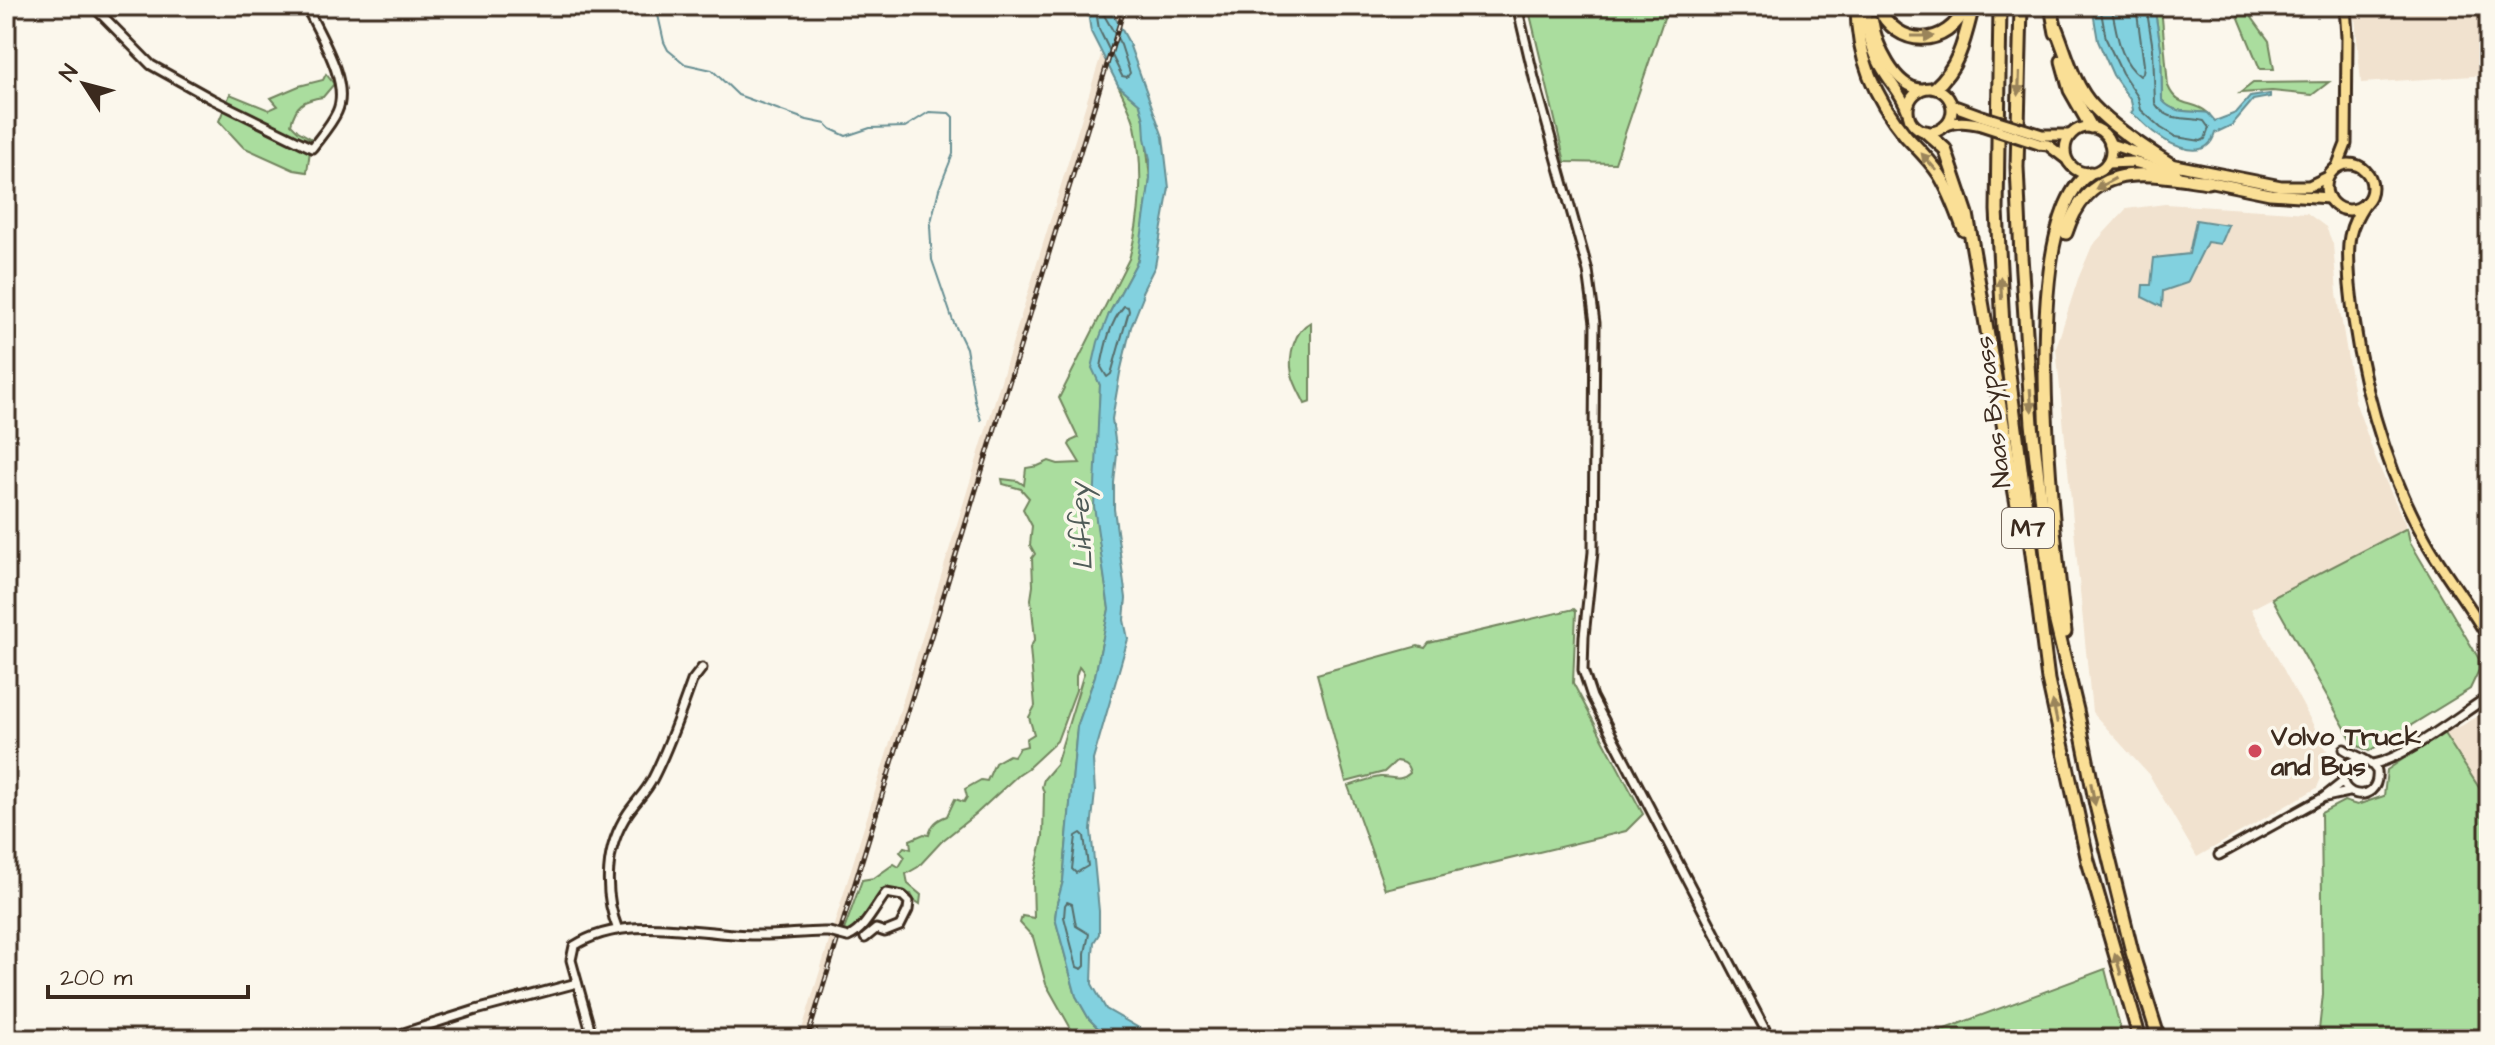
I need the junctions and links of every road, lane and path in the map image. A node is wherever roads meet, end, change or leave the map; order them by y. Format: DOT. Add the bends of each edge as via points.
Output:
graph roads {
  1 [pos="93,6"];
  2 [pos="306,6"];
  3 [pos="1517,6"];
  4 [pos="1857,6"];
  5 [pos="1868,6"];
  6 [pos="1878,6"];
  7 [pos="1966,6"];
  8 [pos="1973,6"];
  9 [pos="2000,6"];
  10 [pos="2021,6"];
  11 [pos="2051,6"];
  12 [pos="2345,6"];
  13 [pos="2055,26"];
  14 [pos="1929,88"];
  15 [pos="1952,105"];
  16 [pos="1908,113"];
  17 [pos="1981,120"];
  18 [pos="1944,127"];
  19 [pos="2091,127"];
  20 [pos="1926,132"];
  21 [pos="2070,135"];
  22 [pos="2040,139"];
  23 [pos="2110,144"];
  24 [pos="2346,144"];
  25 [pos="2067,161"];
  26 [pos="2107,163"];
  27 [pos="2170,164"];
  28 [pos="2357,165"];
  29 [pos="2337,167"];
  30 [pos="2090,173"];
  31 [pos="2328,177"];
  32 [pos="2208,182"];
  33 [pos="2329,198"];
  34 [pos="2365,203"];
  35 [pos="2339,207"];
  36 [pos="2349,238"];
  37 [pos="1974,257"];
  38 [pos="2049,285"];
  39 [pos="2036,593"];
  40 [pos="2489,639"];
  41 [pos="702,668"];
  42 [pos="2489,690"];
  43 [pos="2486,700"];
  44 [pos="2077,710"];
  45 [pos="2358,759"];
  46 [pos="2384,762"];
  47 [pos="2347,764"];
  48 [pos="2373,764"];
  49 [pos="2378,775"];
  50 [pos="2343,782"];
  51 [pos="2349,792"];
  52 [pos="2324,797"];
  53 [pos="2219,855"];
  54 [pos="618,930"];
  55 [pos="865,938"];
  56 [pos="577,983"];
  57 [pos="385,1039"];
  58 [pos="593,1039"];
  59 [pos="1770,1039"];
  60 [pos="2140,1039"];
  61 [pos="2159,1039"];
  1 -- 2 [label="street" via="151,65 312,148 342,96 340,80"];
  3 -- 59 [label="street" via="1594,301 1593,552 1583,670 1592,697"];
  37 -- 4 [label="highway, M7, one-way" via="1937,170 1875,92 1863,61"];
  5 -- 14 [label="main road" via="1898,79 1912,88"];
  5 -- 16 [label="main road" via="1868,32 1877,60"];
  6 -- 7 [label="highway, one-way" via="1899,32 1923,38 1952,27"];
  8 -- 14 [label="highway" via="1952,70"];
  39 -- 9 [label="highway, Naas Bypass / M7, one-way" via="2003,327 1997,210"];
  10 -- 44 [label="highway, Naas Bypass / M7, one-way" via="2017,167 2032,424 2053,610"];
  11 -- 13 [label="highway"];
  12 -- 24 [label="main road"];
  13 -- 19 [label="highway" via="2070,90"];
  13 -- 27 [label="highway" via="2093,106"];
  14 -- 15 [label="main road" via="1946,94"];
  14 -- 16 [label="main road" via="1911,98"];
  15 -- 17 [label="main road"];
  15 -- 18 [label="main road"];
  16 -- 20 [label="main road"];
  17 -- 18 [label="main road"];
  17 -- 22 [label="main road, bridge"];
  18 -- 20 [label="main road"];
  19 -- 21 [label="main road"];
  19 -- 23 [label="main road"];
  20 -- 37 [label="highway, M7" via="1945,149 1967,214"];
  21 -- 22 [label="main road"];
  21 -- 25 [label="main road"];
  22 -- 25 [label="main road"];
  23 -- 26 [label="main road"];
  23 -- 27 [label="main road"];
  24 -- 28 [label="main road"];
  24 -- 29 [label="main road"];
  25 -- 30 [label="main road" via="2079,172"];
  26 -- 30 [label="main road"];
  26 -- 32 [label="main road" via="2133,162"];
  27 -- 31 [label="main road" via="2281,186 2309,186"];
  28 -- 29 [label="main road"];
  28 -- 34 [label="main road" via="2371,179"];
  29 -- 31 [label="main road"];
  30 -- 38 [label="highway, M7" via="2066,207"];
  31 -- 33 [label="main road"];
  32 -- 33 [label="main road"];
  32 -- 38 [label="highway, M7, one-way" via="2141,174 2106,181 2076,209"];
  33 -- 35 [label="main road"];
  34 -- 35 [label="main road"];
  34 -- 36 [label="main road"];
  35 -- 36 [label="main road"];
  36 -- 40 [label="main road" via="2353,314 2380,435 2425,540"];
  37 -- 39 [label="highway, M7"];
  38 -- 44 [label="highway, M7" via="2045,429"];
  60 -- 39 [label="highway, Naas Bypass / M7, one-way" via="2088,861 2048,680"];
  41 -- 54 [label="street" via="652,781 615,838 607,883"];
  42 -- 43 [label="street"];
  43 -- 46 [label="street"];
  44 -- 61 [label="highway, Naas Bypass / M7, one-way" via="2132,952"];
  45 -- 47 [label="street"];
  45 -- 47 [label="street" via="2344,749"];
  45 -- 48 [label="street"];
  46 -- 48 [label="street"];
  46 -- 49 [label="street"];
  47 -- 50 [label="street"];
  48 -- 49 [label="street"];
  49 -- 51 [label="street" via="2371,791"];
  50 -- 51 [label="street"];
  50 -- 52 [label="street"];
  51 -- 52 [label="street"];
  52 -- 53 [label="street"];
  54 -- 55 [label="street, bridge" via="829,932 848,937 886,893 909,902 900,926 885,932 876,929"];
  54 -- 56 [label="street" via="574,946 571,960"];
  56 -- 57 [label="street"];
  56 -- 58 [label="street"];
}
